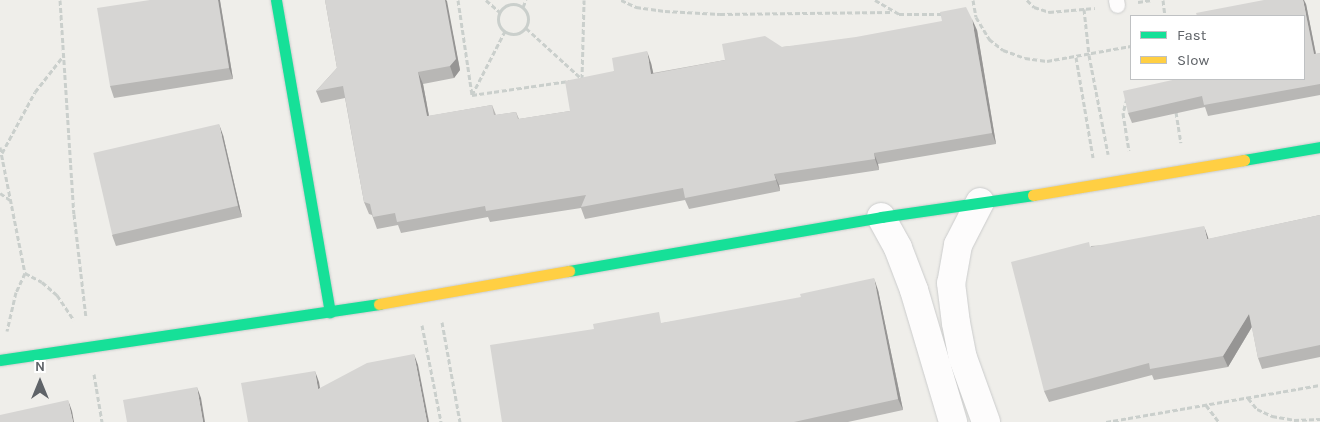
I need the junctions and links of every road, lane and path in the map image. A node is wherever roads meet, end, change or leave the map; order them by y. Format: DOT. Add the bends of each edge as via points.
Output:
graph roads {
  1 [pos="60,0"];
  2 [pos="276,0"];
  3 [pos="458,0"];
  4 [pos="486,0"];
  5 [pos="526,0"];
  6 [pos="584,0"];
  7 [pos="621,0"];
  8 [pos="874,0"];
  9 [pos="972,0"];
  10 [pos="1027,0"];
  11 [pos="1152,0"];
  12 [pos="1163,0"];
  13 [pos="1116,2"];
  14 [pos="523,7"];
  15 [pos="1084,9"];
  16 [pos="974,11"];
  17 [pos="500,12"];
  18 [pos="891,12"];
  19 [pos="965,12"];
  20 [pos="955,13"];
  21 [pos="1164,15"];
  22 [pos="526,28"];
  23 [pos="505,32"];
  24 [pos="1130,46"];
  25 [pos="64,55"];
  26 [pos="1089,55"];
  27 [pos="1076,57"];
  28 [pos="582,79"];
  29 [pos="1134,92"];
  30 [pos="472,95"];
  31 [pos="1175,105"];
  32 [pos="0,147"];
  33 [pos="1320,147"];
  34 [pos="2,154"];
  35 [pos="1184,168"];
  36 [pos="1134,178"];
  37 [pos="1113,181"];
  38 [pos="1097,185"];
  39 [pos="0,193"];
  40 [pos="10,201"];
  41 [pos="980,202"];
  42 [pos="880,217"];
  43 [pos="25,272"];
  44 [pos="951,283"];
  45 [pos="914,290"];
  46 [pos="436,292"];
  47 [pos="416,295"];
  48 [pos="330,312"];
  49 [pos="86,347"];
  50 [pos="3,359"];
  51 [pos="1320,385"];
  52 [pos="1248,398"];
  53 [pos="1206,405"];
  54 [pos="1320,419"];
  55 [pos="102,422"];
  56 [pos="440,422"];
  57 [pos="460,422"];
  58 [pos="953,422"];
  59 [pos="986,422"];
  60 [pos="1107,422"];
  61 [pos="1219,422"];
  1 -- 25 [label="path"];
  2 -- 48 [label="street"];
  3 -- 30 [label="path"];
  4 -- 17 [label="path"];
  5 -- 14 [label="path"];
  6 -- 28 [label="path"];
  7 -- 18 [label="path" via="636,7 698,14"];
  8 -- 18 [label="path"];
  9 -- 16 [label="path"];
  10 -- 15 [label="path" via="1034,7 1049,12"];
  11 -- 13 [label="path"];
  12 -- 21 [label="path"];
  13 -- 15 [label="path"];
  14 -- 17 [label="path" via="513,4 503,7"];
  14 -- 22 [label="path" via="528,19"];
  15 -- 26 [label="path"];
  16 -- 19 [label="path"];
  16 -- 27 [label="path" via="989,39 1003,50 1047,61"];
  17 -- 23 [label="path" via="499,25"];
  18 -- 20 [label="path"];
  22 -- 23 [label="path" via="516,33"];
  22 -- 28 [label="path"];
  23 -- 30 [label="path"];
  24 -- 26 [label="path"];
  25 -- 34 [label="path" via="35,92"];
  25 -- 49 [label="path"];
  26 -- 27 [label="path"];
  26 -- 37 [label="path"];
  27 -- 38 [label="path"];
  28 -- 30 [label="path"];
  29 -- 36 [label="path" via="1127,97 1123,113"];
  31 -- 35 [label="path"];
  32 -- 34 [label="path"];
  33 -- 35 [label="street"];
  34 -- 40 [label="path"];
  35 -- 36 [label="street"];
  36 -- 37 [label="street"];
  37 -- 38 [label="street"];
  38 -- 41 [label="street"];
  39 -- 40 [label="path"];
  40 -- 43 [label="path"];
  41 -- 42 [label="street"];
  41 -- 44 [label="street" via="958,245"];
  42 -- 45 [label="street" via="898,248"];
  42 -- 46 [label="street"];
  43 -- 49 [label="path" via="57,295 74,320"];
  43 -- 50 [label="path" via="9,314"];
  44 -- 45 [label="street" via="937,276 929,277"];
  44 -- 59 [label="street" via="964,358"];
  45 -- 58 [label="street"];
  46 -- 47 [label="street"];
  46 -- 57 [label="path"];
  47 -- 48 [label="street"];
  47 -- 56 [label="path"];
  48 -- 49 [label="street"];
  49 -- 50 [label="street"];
  49 -- 55 [label="path"];
  51 -- 52 [label="path"];
  52 -- 53 [label="path"];
  52 -- 54 [label="path" via="1257,409 1272,416 1294,420"];
  53 -- 60 [label="path"];
  53 -- 61 [label="path"];
}
